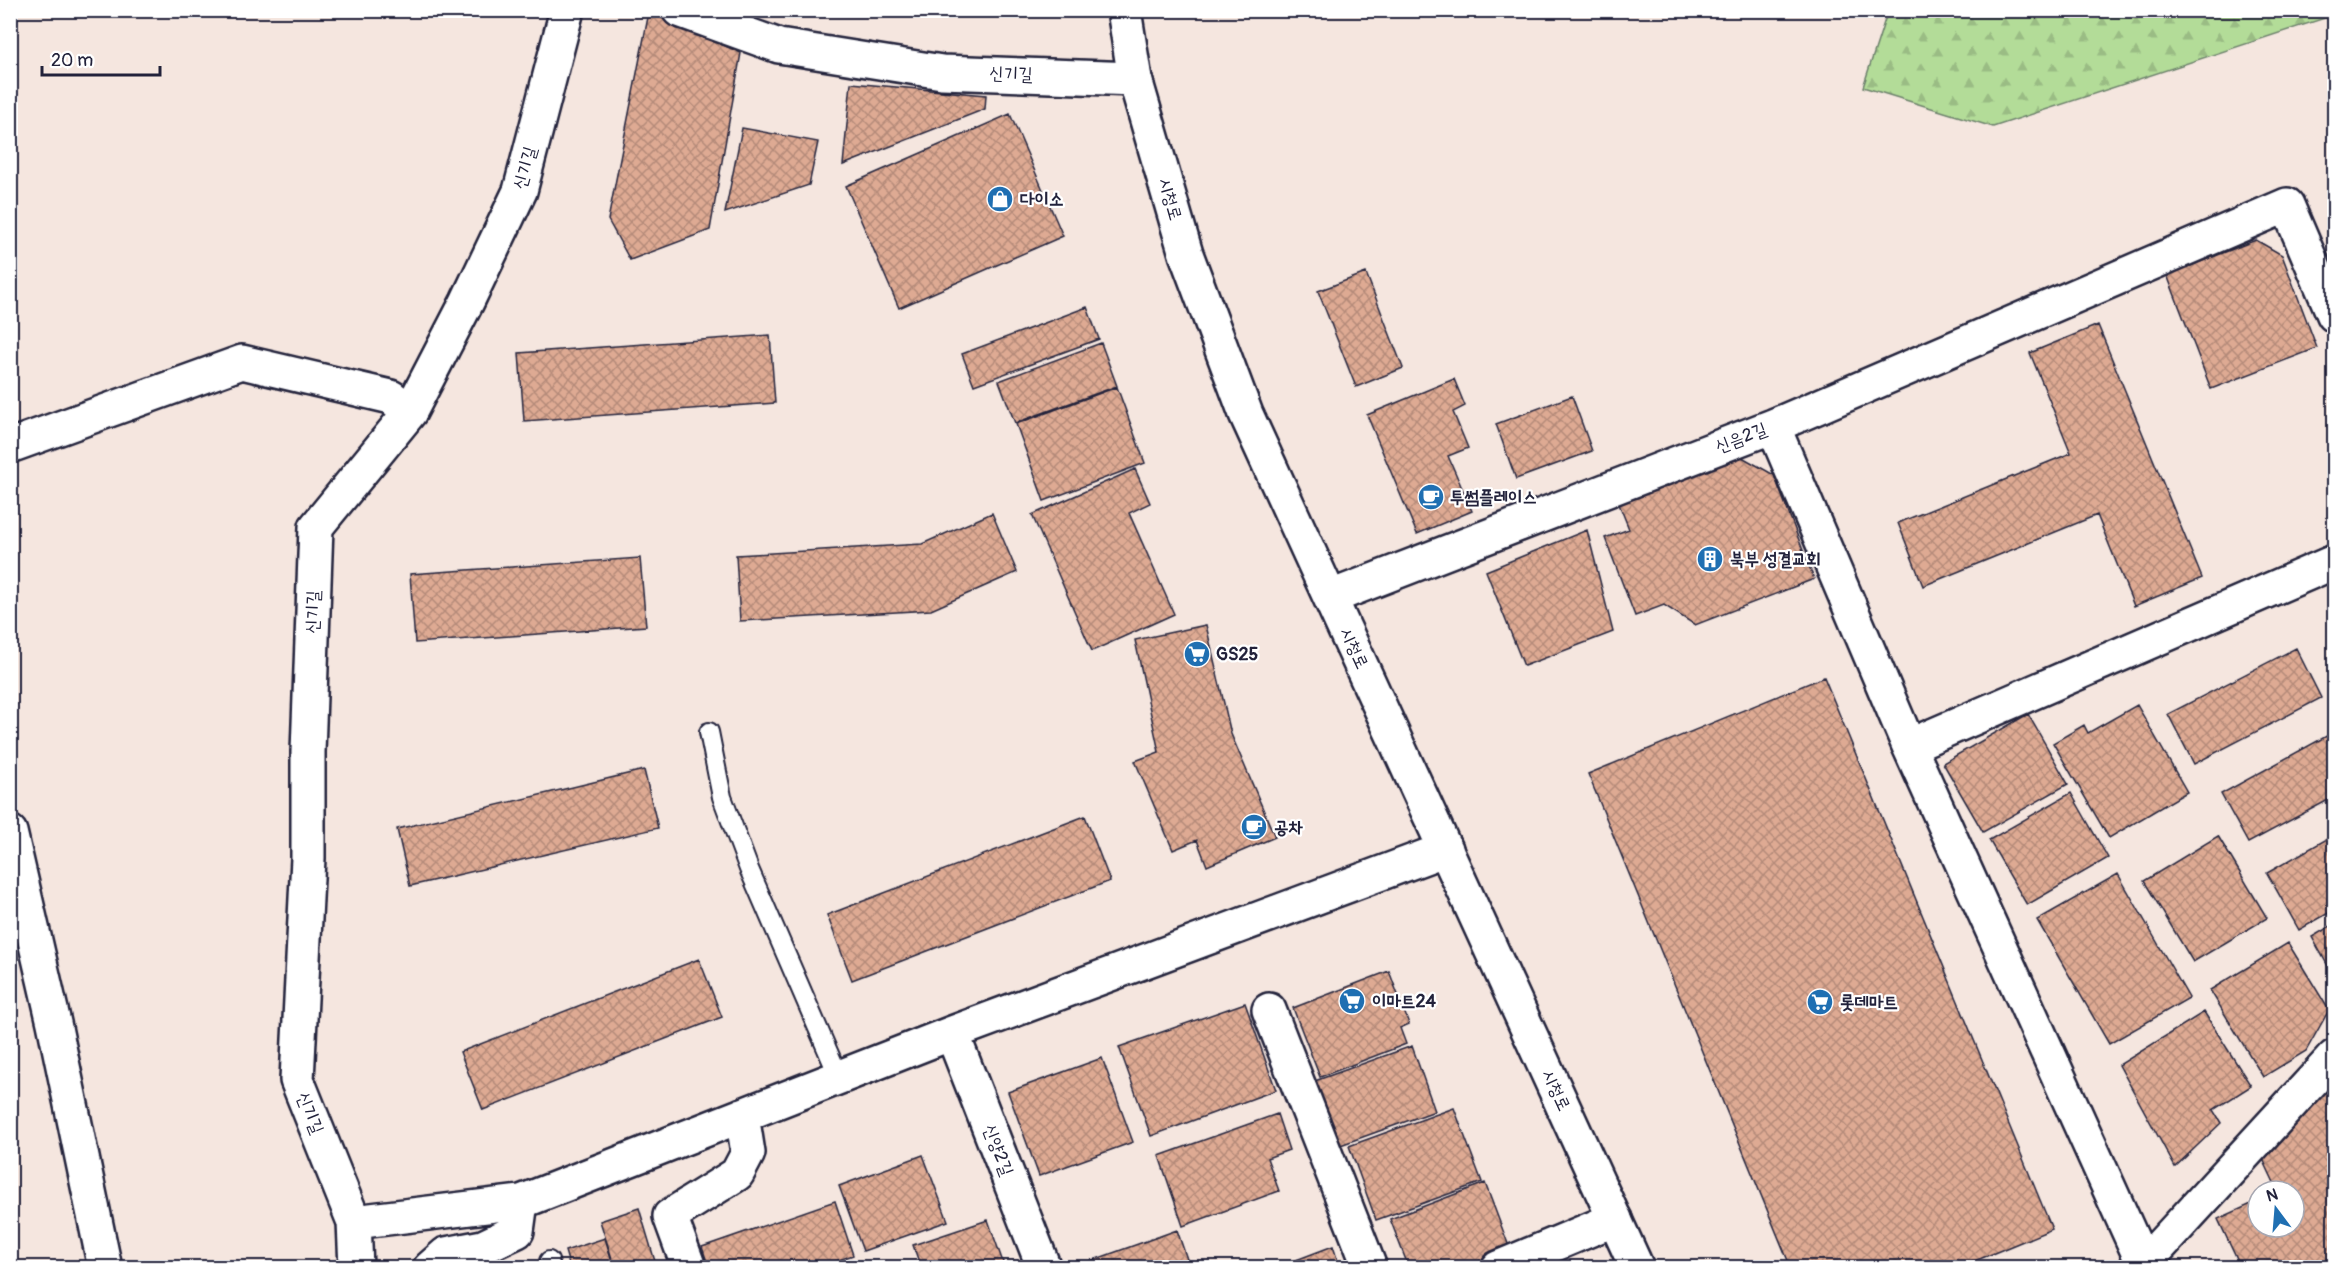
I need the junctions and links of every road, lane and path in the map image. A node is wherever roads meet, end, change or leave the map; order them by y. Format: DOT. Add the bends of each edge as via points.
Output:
graph roads {
  1 [pos="567,10"];
  2 [pos="679,10"];
  3 [pos="1124,10"];
  4 [pos="1135,79"];
  5 [pos="2334,315"];
  6 [pos="410,412"];
  7 [pos="1773,426"];
  8 [pos="10,446"];
  9 [pos="2334,562"];
  10 [pos="1331,597"];
  11 [pos="709,732"];
  12 [pos="1909,746"];
  13 [pos="10,832"];
  14 [pos="1446,849"];
  15 [pos="1269,1010"];
  16 [pos="952,1033"];
  17 [pos="2334,1057"];
  18 [pos="839,1077"];
  19 [pos="742,1115"];
  20 [pos="521,1203"];
  21 [pos="1615,1220"];
  22 [pos="354,1222"];
  23 [pos="2142,1265"];
  24 [pos="105,1268"];
  25 [pos="356,1268"];
  26 [pos="430,1268"];
  27 [pos="689,1268"];
  28 [pos="1044,1268"];
  29 [pos="1370,1268"];
  30 [pos="1498,1268"];
  31 [pos="1637,1268"];
  1 -- 6 [label="street, 신기길" via="520,191"];
  2 -- 4 [label="street, 신기길" via="778,46 942,72"];
  3 -- 4 [label="street, 시청로"];
  4 -- 10 [label="street, 시청로" via="1186,254 1246,414"];
  5 -- 7 [label="street, 신음2길" via="2288,205"];
  6 -- 8 [label="street" via="391,397 242,362"];
  6 -- 22 [label="street, 신기길" via="316,527 308,858 297,1080"];
  7 -- 10 [label="street, 신음2길"];
  7 -- 12 [label="street"];
  9 -- 12 [label="street"];
  10 -- 14 [label="street, 시청로"];
  11 -- 18 [label="lane" via="722,797 749,869"];
  12 -- 23 [label="street"];
  13 -- 24 [label="street"];
  14 -- 16 [label="street"];
  14 -- 21 [label="street, 시청로"];
  15 -- 29 [label="street"];
  16 -- 18 [label="street"];
  16 -- 28 [label="street, 신양2길"];
  17 -- 23 [label="street"];
  18 -- 19 [label="street"];
  19 -- 20 [label="street"];
  19 -- 27 [label="street" via="748,1153 737,1174 670,1216"];
  20 -- 22 [label="street"];
  20 -- 26 [label="street" via="517,1231 483,1247 446,1254"];
  21 -- 30 [label="street"];
  21 -- 31 [label="street, 시청로"];
  22 -- 25 [label="street, 신기길"];
}
